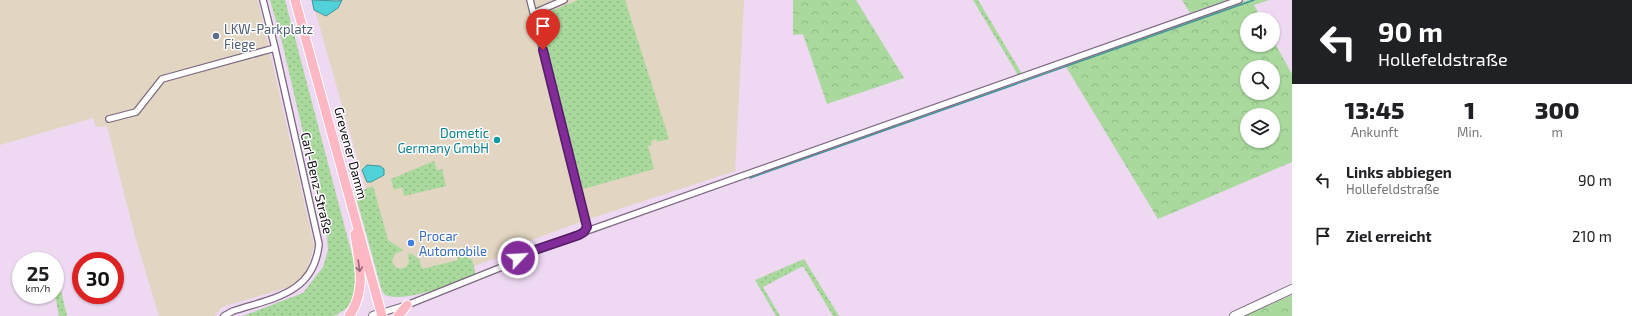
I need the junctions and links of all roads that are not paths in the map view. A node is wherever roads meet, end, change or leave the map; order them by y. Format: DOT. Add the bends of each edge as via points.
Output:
graph roads {
  1 [pos="263,0"];
  2 [pos="295,0"];
  3 [pos="530,0"];
  4 [pos="564,0"];
  5 [pos="1239,0"];
  6 [pos="534,13"];
  7 [pos="275,48"];
  8 [pos="109,119"];
  9 [pos="350,199"];
  10 [pos="584,232"];
  11 [pos="1292,289"];
  12 [pos="407,305"];
  13 [pos="379,315"];
  14 [pos="224,316"];
  15 [pos="349,316"];
  16 [pos="398,316"];
  17 [pos="1234,316"];
  1 -- 7 [label="street, Carl-Benz-Straße"];
  2 -- 9 [label="main road, Grevener Damm"];
  3 -- 6 [label="street"];
  4 -- 6 [label="street"];
  5 -- 10 [label="street"];
  6 -- 10 [label="street" via="586,221 587,227"];
  7 -- 8 [label="street" via="162,79 136,112"];
  7 -- 14 [label="street, Carl-Benz-Straße" via="319,244 318,254 310,273 294,290"];
  9 -- 13 [label="main road, Grevener Damm"];
  9 -- 15 [label="main road, one-way" via="361,281 357,302"];
  10 -- 12 [label="street" via="522,255 507,265"];
  11 -- 17 [label="street"];
  12 -- 13 [label="street"];
  12 -- 16 [label="main road"];
}
